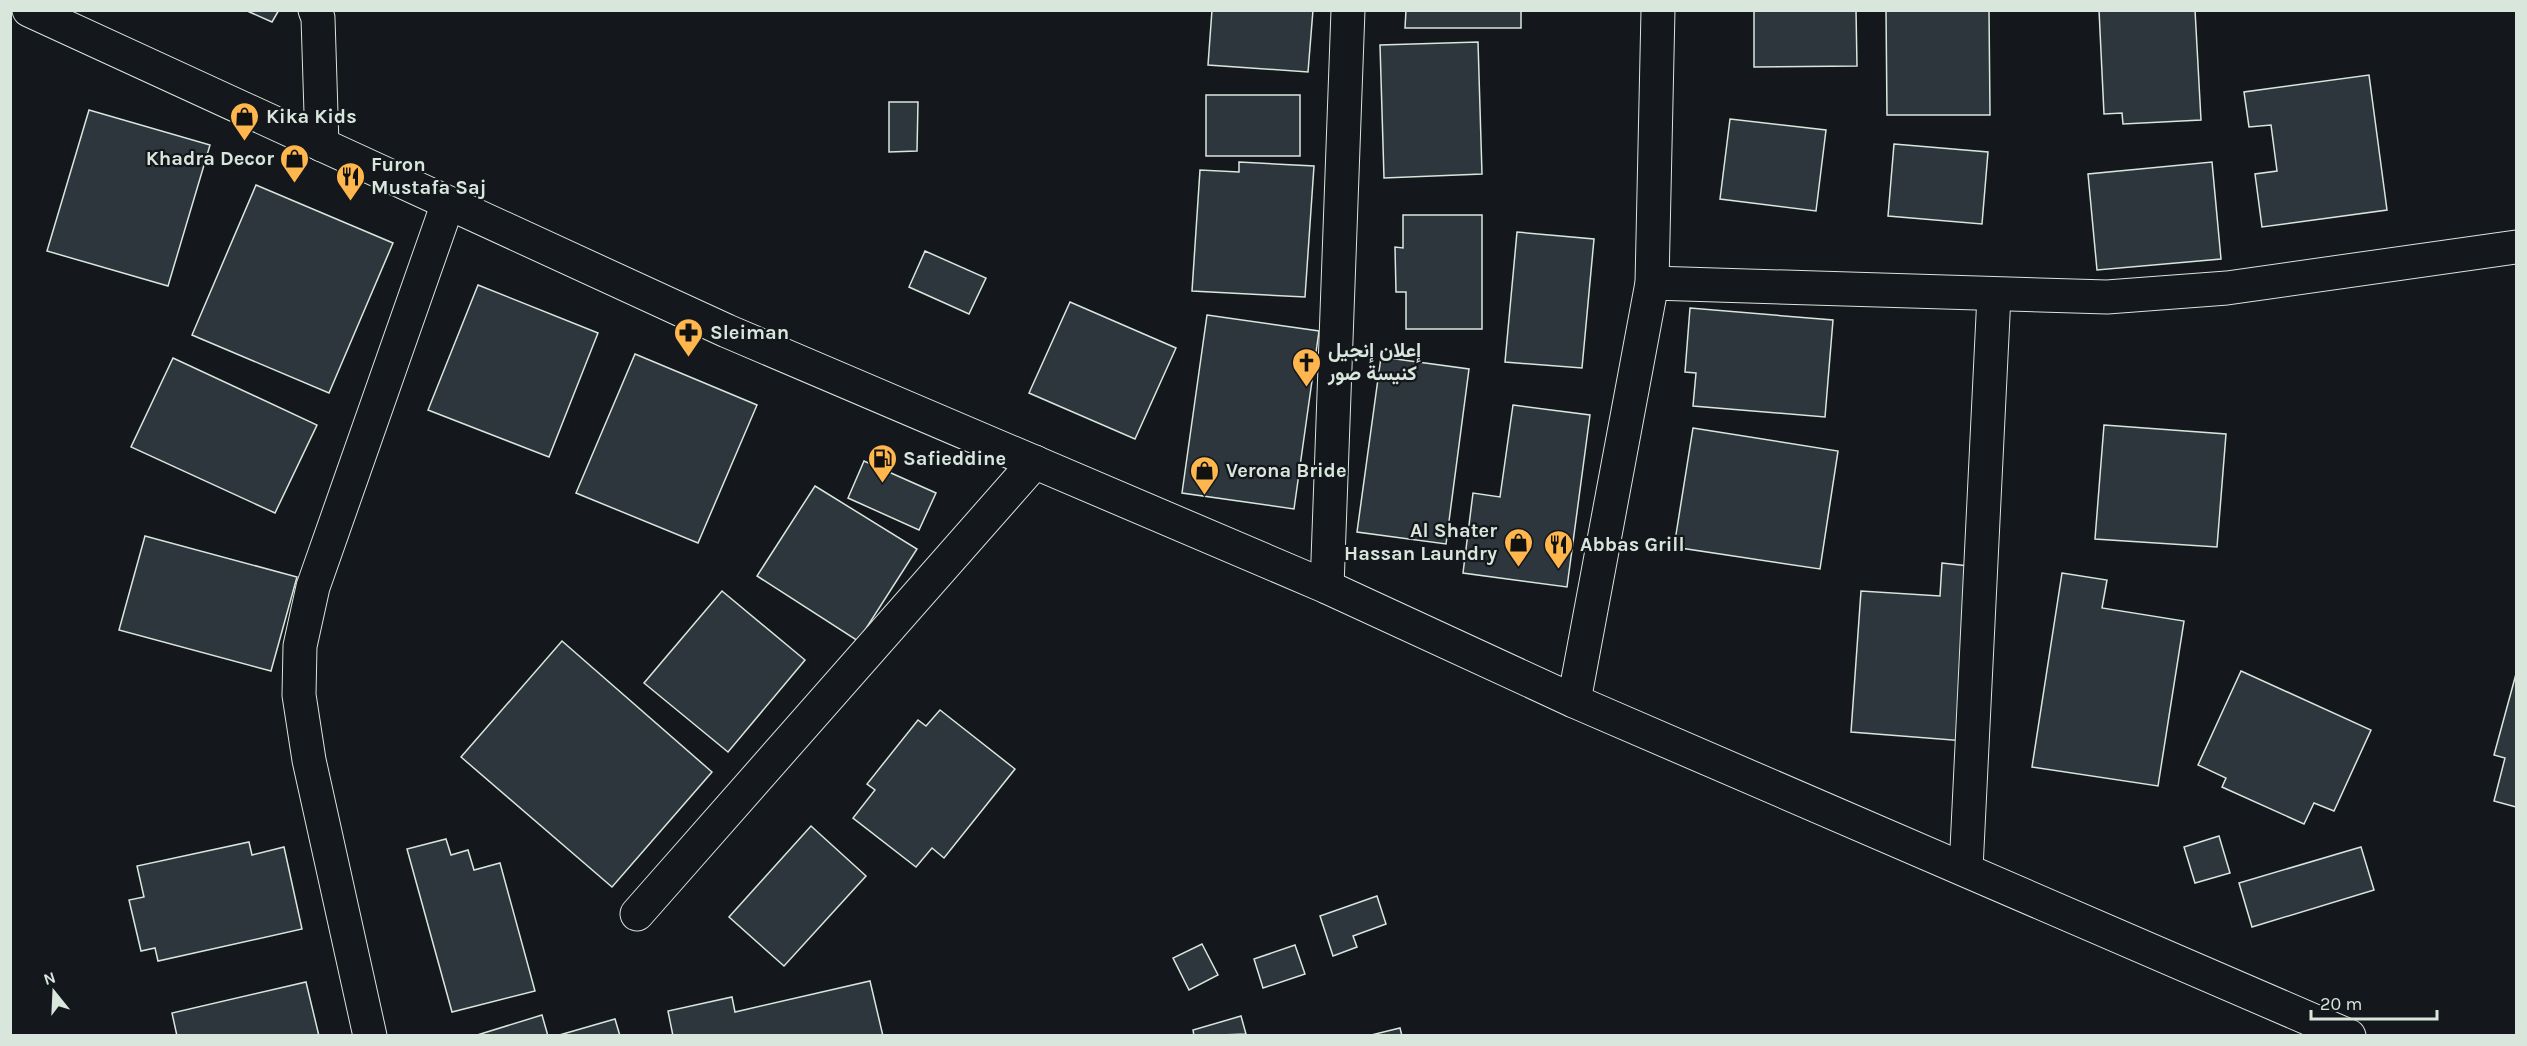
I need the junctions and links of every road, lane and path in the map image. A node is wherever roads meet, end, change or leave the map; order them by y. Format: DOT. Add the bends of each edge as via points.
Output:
graph roads {
  1 [pos="29,10"];
  2 [pos="315,10"];
  3 [pos="1348,10"];
  4 [pos="1658,10"];
  5 [pos="322,145"];
  6 [pos="448,203"];
  7 [pos="2517,247"];
  8 [pos="1652,283"];
  9 [pos="1994,295"];
  10 [pos="1035,462"];
  11 [pos="1327,587"];
  12 [pos="1574,701"];
  13 [pos="1966,869"];
  14 [pos="637,914"];
  15 [pos="370,1035"];
  16 [pos="2349,1035"];
  1 -- 5 [label="street"];
  2 -- 5 [label="street"];
  3 -- 11 [label="street"];
  4 -- 8 [label="street"];
  5 -- 6 [label="street"];
  6 -- 10 [label="street" via="727,331"];
  6 -- 15 [label="street" via="313,587 300,646 299,695 309,760"];
  7 -- 9 [label="street" via="2227,288 2107,297"];
  8 -- 9 [label="street"];
  8 -- 12 [label="street"];
  9 -- 13 [label="street"];
  10 -- 11 [label="street"];
  10 -- 14 [label="street"];
  11 -- 12 [label="street"];
  12 -- 13 [label="street"];
  13 -- 16 [label="street"];
}
